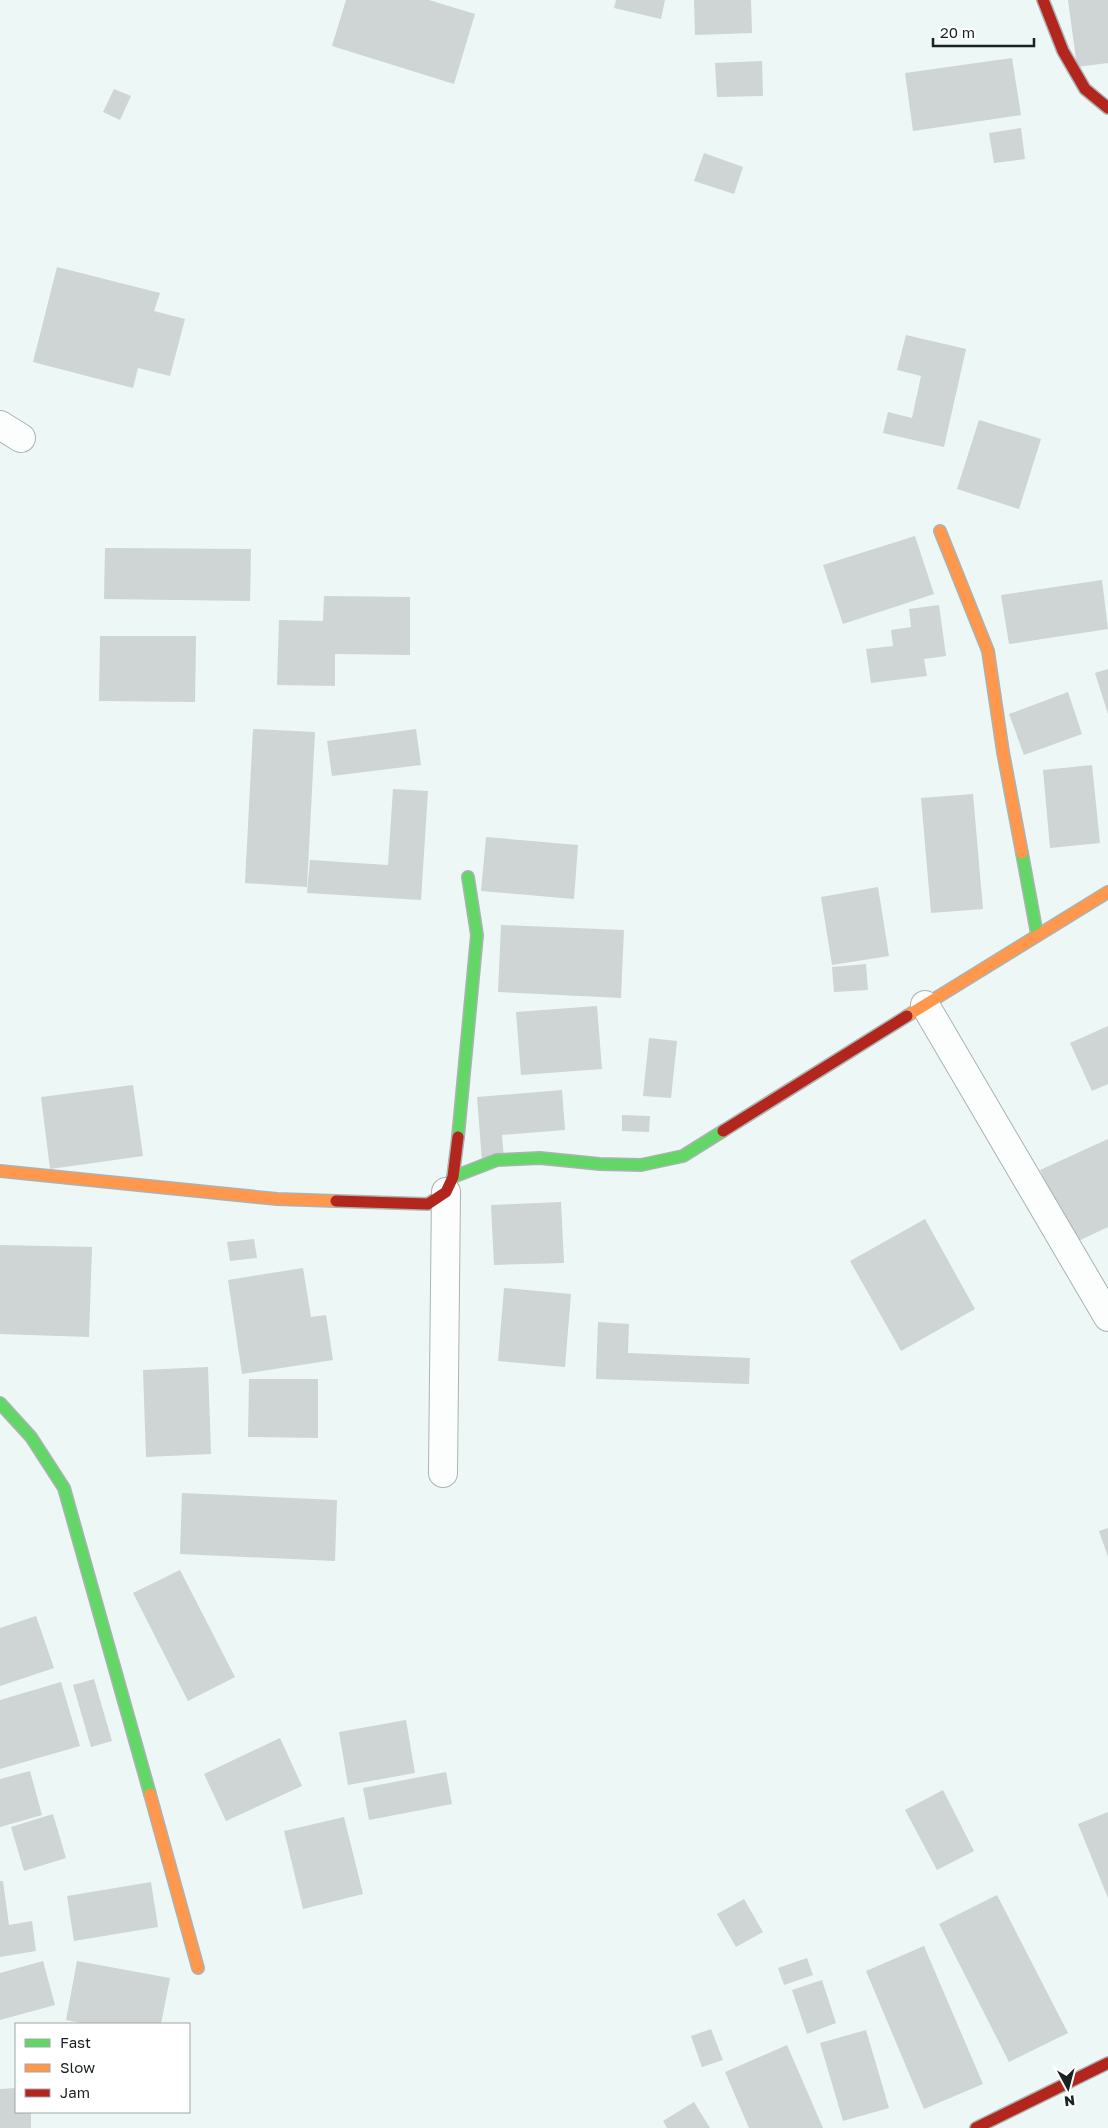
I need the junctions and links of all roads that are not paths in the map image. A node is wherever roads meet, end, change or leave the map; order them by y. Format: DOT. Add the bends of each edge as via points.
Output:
graph roads {
  1 [pos="1043,0"];
  2 [pos="1108,108"];
  3 [pos="940,531"];
  4 [pos="468,877"];
  5 [pos="1108,892"];
  6 [pos="1037,934"];
  7 [pos="926,1005"];
  8 [pos="0,1171"];
  9 [pos="450,1185"];
  10 [pos="1108,1316"];
  11 [pos="0,1403"];
  12 [pos="443,1473"];
  13 [pos="198,1968"];
  14 [pos="1108,2063"];
  15 [pos="976,2128"];
  1 -- 2 [label="street" via="1063,52 1085,89"];
  3 -- 6 [label="street" via="988,651 1002,752"];
  4 -- 9 [label="street" via="477,936 465,1072"];
  5 -- 6 [label="street"];
  6 -- 7 [label="street"];
  7 -- 9 [label="street" via="683,1156 641,1165 540,1158 496,1160"];
  7 -- 10 [label="street"];
  8 -- 9 [label="street" via="276,1199 428,1204"];
  9 -- 12 [label="street"];
  11 -- 13 [label="street" via="31,1437 64,1488"];
  14 -- 15 [label="street"];
}
